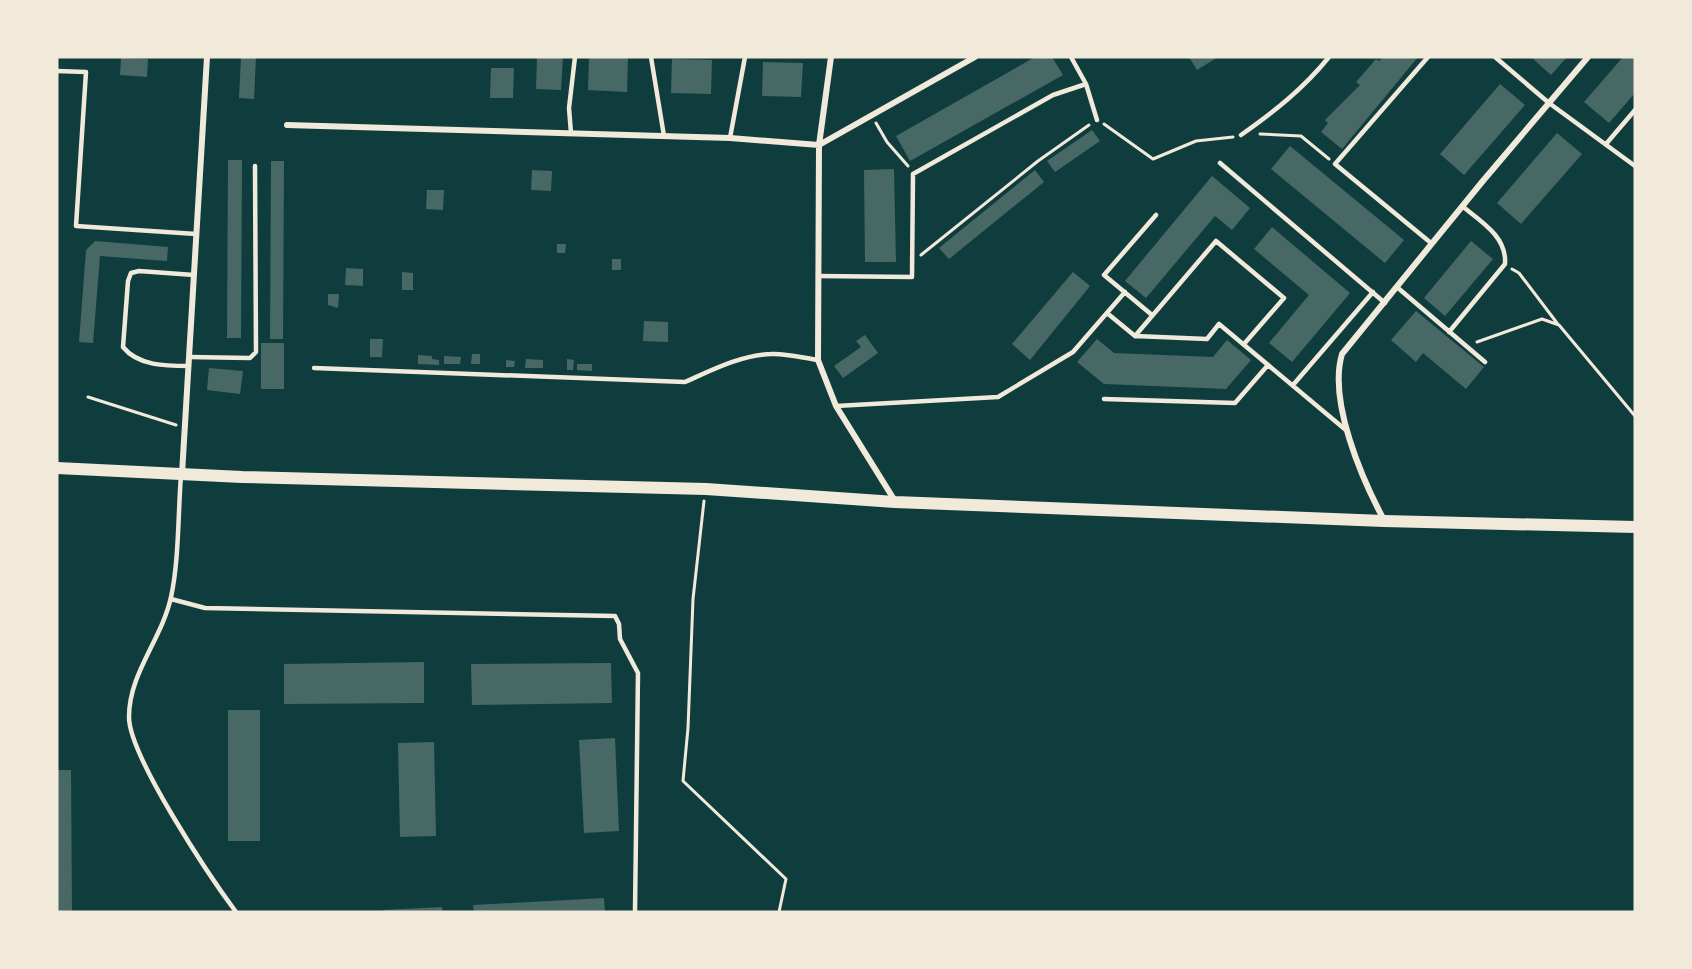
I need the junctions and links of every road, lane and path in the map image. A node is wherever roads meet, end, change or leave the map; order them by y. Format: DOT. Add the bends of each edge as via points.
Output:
graph roads {
  1 [pos="207,57"];
  2 [pos="576,57"];
  3 [pos="651,57"];
  4 [pos="746,57"];
  5 [pos="831,57"];
  6 [pos="975,57"];
  7 [pos="1071,57"];
  8 [pos="1329,57"];
  9 [pos="1428,57"];
  10 [pos="1495,57"];
  11 [pos="1588,57"];
  12 [pos="57,71"];
  13 [pos="1086,84"];
  14 [pos="1549,103"];
  15 [pos="1635,110"];
  16 [pos="873,116"];
  17 [pos="1097,120"];
  18 [pos="287,125"];
  19 [pos="571,133"];
  20 [pos="1241,135"];
  21 [pos="664,136"];
  22 [pos="730,138"];
  23 [pos="1606,144"];
  24 [pos="819,145"];
  25 [pos="1220,164"];
  26 [pos="1335,164"];
  27 [pos="255,166"];
  28 [pos="1635,166"];
  29 [pos="913,174"];
  30 [pos="1462,206"];
  31 [pos="1156,215"];
  32 [pos="196,234"];
  33 [pos="1431,243"];
  34 [pos="912,263"];
  35 [pos="1505,264"];
  36 [pos="194,275"];
  37 [pos="818,276"];
  38 [pos="1398,288"];
  39 [pos="1125,292"];
  40 [pos="1373,292"];
  41 [pos="1385,303"];
  42 [pos="1107,313"];
  43 [pos="1152,315"];
  44 [pos="1559,325"];
  45 [pos="1449,332"];
  46 [pos="1134,336"];
  47 [pos="1244,344"];
  48 [pos="1466,346"];
  49 [pos="189,357"];
  50 [pos="818,360"];
  51 [pos="1485,362"];
  52 [pos="1268,365"];
  53 [pos="189,366"];
  54 [pos="314,368"];
  55 [pos="1293,386"];
  56 [pos="88,397"];
  57 [pos="1104,399"];
  58 [pos="836,406"];
  59 [pos="1635,416"];
  60 [pos="180,426"];
  61 [pos="1347,431"];
  62 [pos="57,468"];
  63 [pos="182,475"];
  64 [pos="706,489"];
  65 [pos="895,502"];
  66 [pos="1384,521"];
  67 [pos="1635,527"];
  68 [pos="171,598"];
  69 [pos="236,912"];
  70 [pos="635,912"];
  71 [pos="779,912"];
  1 -- 32 [label="street"];
  2 -- 19 [label="lane" via="569,108"];
  3 -- 21 [label="lane"];
  4 -- 22 [label="lane"];
  5 -- 24 [label="street"];
  6 -- 16 [label="street"];
  7 -- 13 [label="lane"];
  8 -- 20 [label="lane" via="1287,102"];
  9 -- 26 [label="lane"];
  10 -- 14 [label="lane"];
  11 -- 14 [label="street"];
  12 -- 32 [label="lane" via="86,72 76,226"];
  13 -- 17 [label="lane"];
  13 -- 29 [label="lane" via="1053,95"];
  14 -- 23 [label="lane"];
  14 -- 30 [label="street"];
  15 -- 23 [label="lane"];
  16 -- 24 [label="street"];
  16 -- 29 [label="path" via="887,142"];
  17 -- 20 [label="path" via="1153,159 1196,141"];
  17 -- 34 [label="path" via="1038,161"];
  18 -- 19 [label="street"];
  19 -- 21 [label="street"];
  20 -- 26 [label="path" via="1301,136"];
  21 -- 22 [label="street"];
  22 -- 24 [label="street"];
  23 -- 28 [label="lane"];
  24 -- 37 [label="street"];
  25 -- 40 [label="lane"];
  26 -- 33 [label="lane"];
  27 -- 49 [label="lane" via="256,352 250,358"];
  29 -- 34 [label="lane"];
  30 -- 33 [label="street"];
  30 -- 35 [label="lane" via="1501,242"];
  31 -- 39 [label="lane" via="1104,275"];
  32 -- 36 [label="street"];
  33 -- 38 [label="street"];
  34 -- 37 [label="lane" via="912,276"];
  35 -- 44 [label="path" via="1520,273"];
  35 -- 45 [label="lane"];
  36 -- 49 [label="street"];
  36 -- 53 [label="lane" via="131,273 123,347 139,360"];
  37 -- 50 [label="street"];
  38 -- 41 [label="street"];
  38 -- 45 [label="lane"];
  39 -- 42 [label="lane"];
  39 -- 43 [label="lane"];
  40 -- 41 [label="lane"];
  40 -- 55 [label="lane"];
  41 -- 61 [label="street" via="1351,343 1339,365"];
  42 -- 46 [label="lane"];
  42 -- 58 [label="lane" via="1073,352 998,396"];
  43 -- 46 [label="lane"];
  43 -- 47 [label="lane" via="1216,241 1284,298"];
  44 -- 48 [label="path" via="1542,319"];
  44 -- 59 [label="path"];
  45 -- 48 [label="lane"];
  46 -- 47 [label="lane" via="1207,339 1219,324"];
  47 -- 52 [label="lane"];
  48 -- 51 [label="lane"];
  49 -- 53 [label="street"];
  50 -- 54 [label="lane" via="759,355 685,382"];
  50 -- 58 [label="street"];
  52 -- 55 [label="lane"];
  52 -- 57 [label="lane" via="1235,403"];
  53 -- 63 [label="street"];
  55 -- 61 [label="lane"];
  56 -- 60 [label="path"];
  58 -- 65 [label="street"];
  61 -- 66 [label="street"];
  62 -- 63 [label="main road"];
  63 -- 64 [label="main road"];
  63 -- 68 [label="lane"];
  64 -- 65 [label="main road"];
  64 -- 71 [label="path" via="693,599 682,781 786,879"];
  65 -- 66 [label="main road"];
  66 -- 67 [label="main road"];
  68 -- 69 [label="lane" via="135,681 129,717 134,744"];
  68 -- 70 [label="lane" via="205,608 615,616 620,639 638,673"];
}
